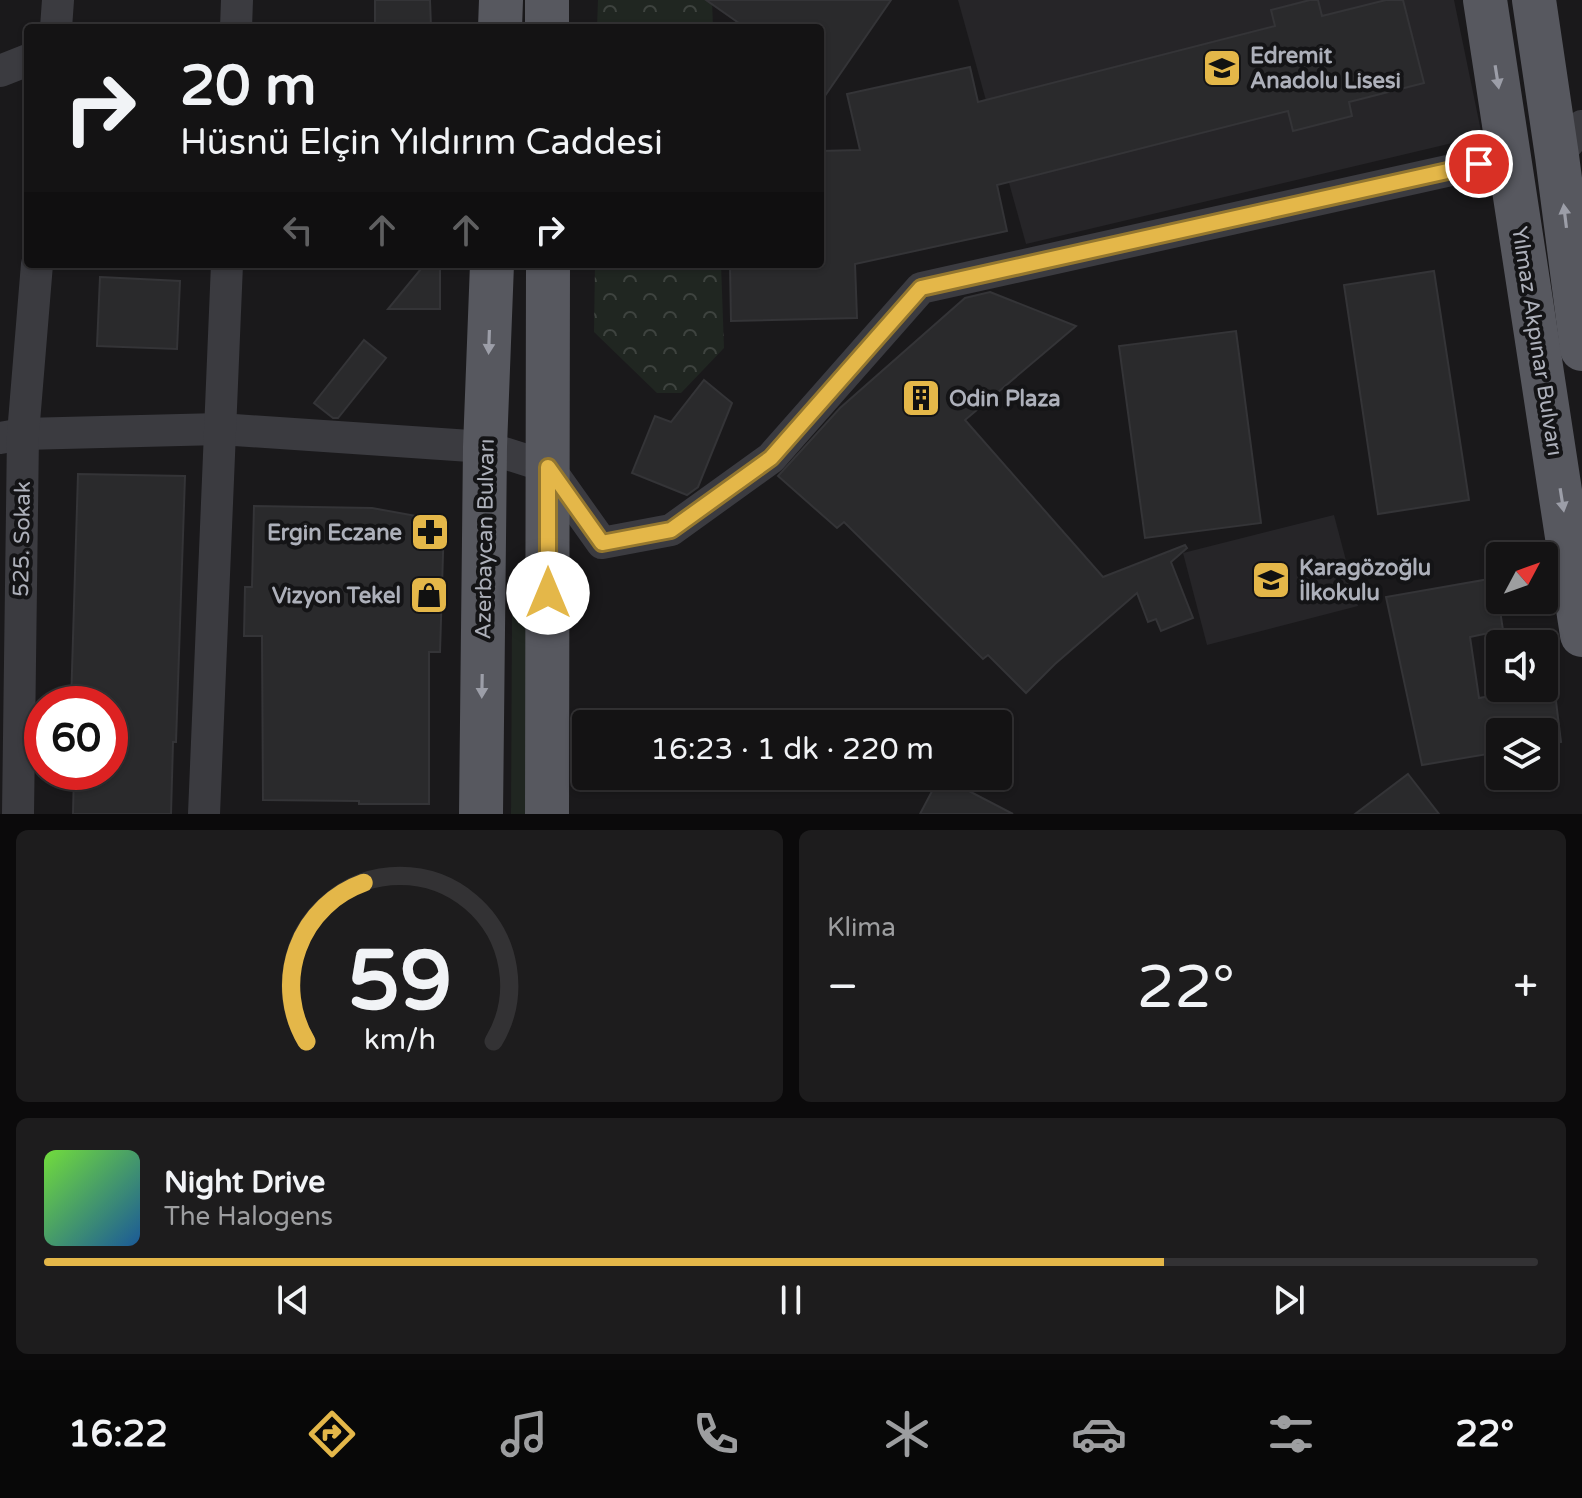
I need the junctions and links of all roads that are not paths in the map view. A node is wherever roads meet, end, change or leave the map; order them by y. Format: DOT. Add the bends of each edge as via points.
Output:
graph roads {
  1 [pos="58,0"];
  2 [pos="237,0"];
  3 [pos="501,0"];
  4 [pos="547,0"];
  5 [pos="1485,0"];
  6 [pos="1534,0"];
  7 [pos="56,24"];
  8 [pos="236,24"];
  9 [pos="500,24"];
  10 [pos="547,24"];
  11 [pos="24,62"];
  12 [pos="0,71"];
  13 [pos="1570,141"];
  14 [pos="1510,157"];
  15 [pos="36,268"];
  16 [pos="227,268"];
  17 [pos="492,268"];
  18 [pos="548,268"];
  19 [pos="1582,349"];
  20 [pos="220,429"];
  21 [pos="11,436"];
  22 [pos="485,447"];
  23 [pos="548,467"];
  24 [pos="1582,635"];
  25 [pos="18,814"];
  26 [pos="204,814"];
  27 [pos="481,814"];
  28 [pos="547,814"];
  1 -- 7 [label="street"];
  2 -- 8 [label="street"];
  3 -- 9 [label="main road"];
  4 -- 10 [label="main road"];
  5 -- 14 [label="main road, Yılmaz Akpınar Bulvarı, one-way"];
  6 -- 13 [label="main road, Yılmaz Akpınar Bulvarı"];
  11 -- 12 [label="street"];
  19 -- 13 [label="main road, Yılmaz Akpınar Bulvarı, one-way"];
  14 -- 23 [label="street" via="921,288 771,458 671,530 602,543"];
  14 -- 24 [label="main road, Yılmaz Akpınar Bulvarı, one-way"];
  15 -- 21 [label="street, 525. Sokak"];
  16 -- 20 [label="street"];
  17 -- 22 [label="main road, Azerbaycan Bulvarı, one-way"];
  18 -- 23 [label="main road"];
  20 -- 21 [label="street"];
  20 -- 22 [label="street"];
  20 -- 26 [label="street"];
  21 -- 25 [label="street, 525. Sokak"];
  22 -- 23 [label="street"];
  22 -- 27 [label="main road, Azerbaycan Bulvarı, one-way"];
  23 -- 28 [label="main road"];
}
